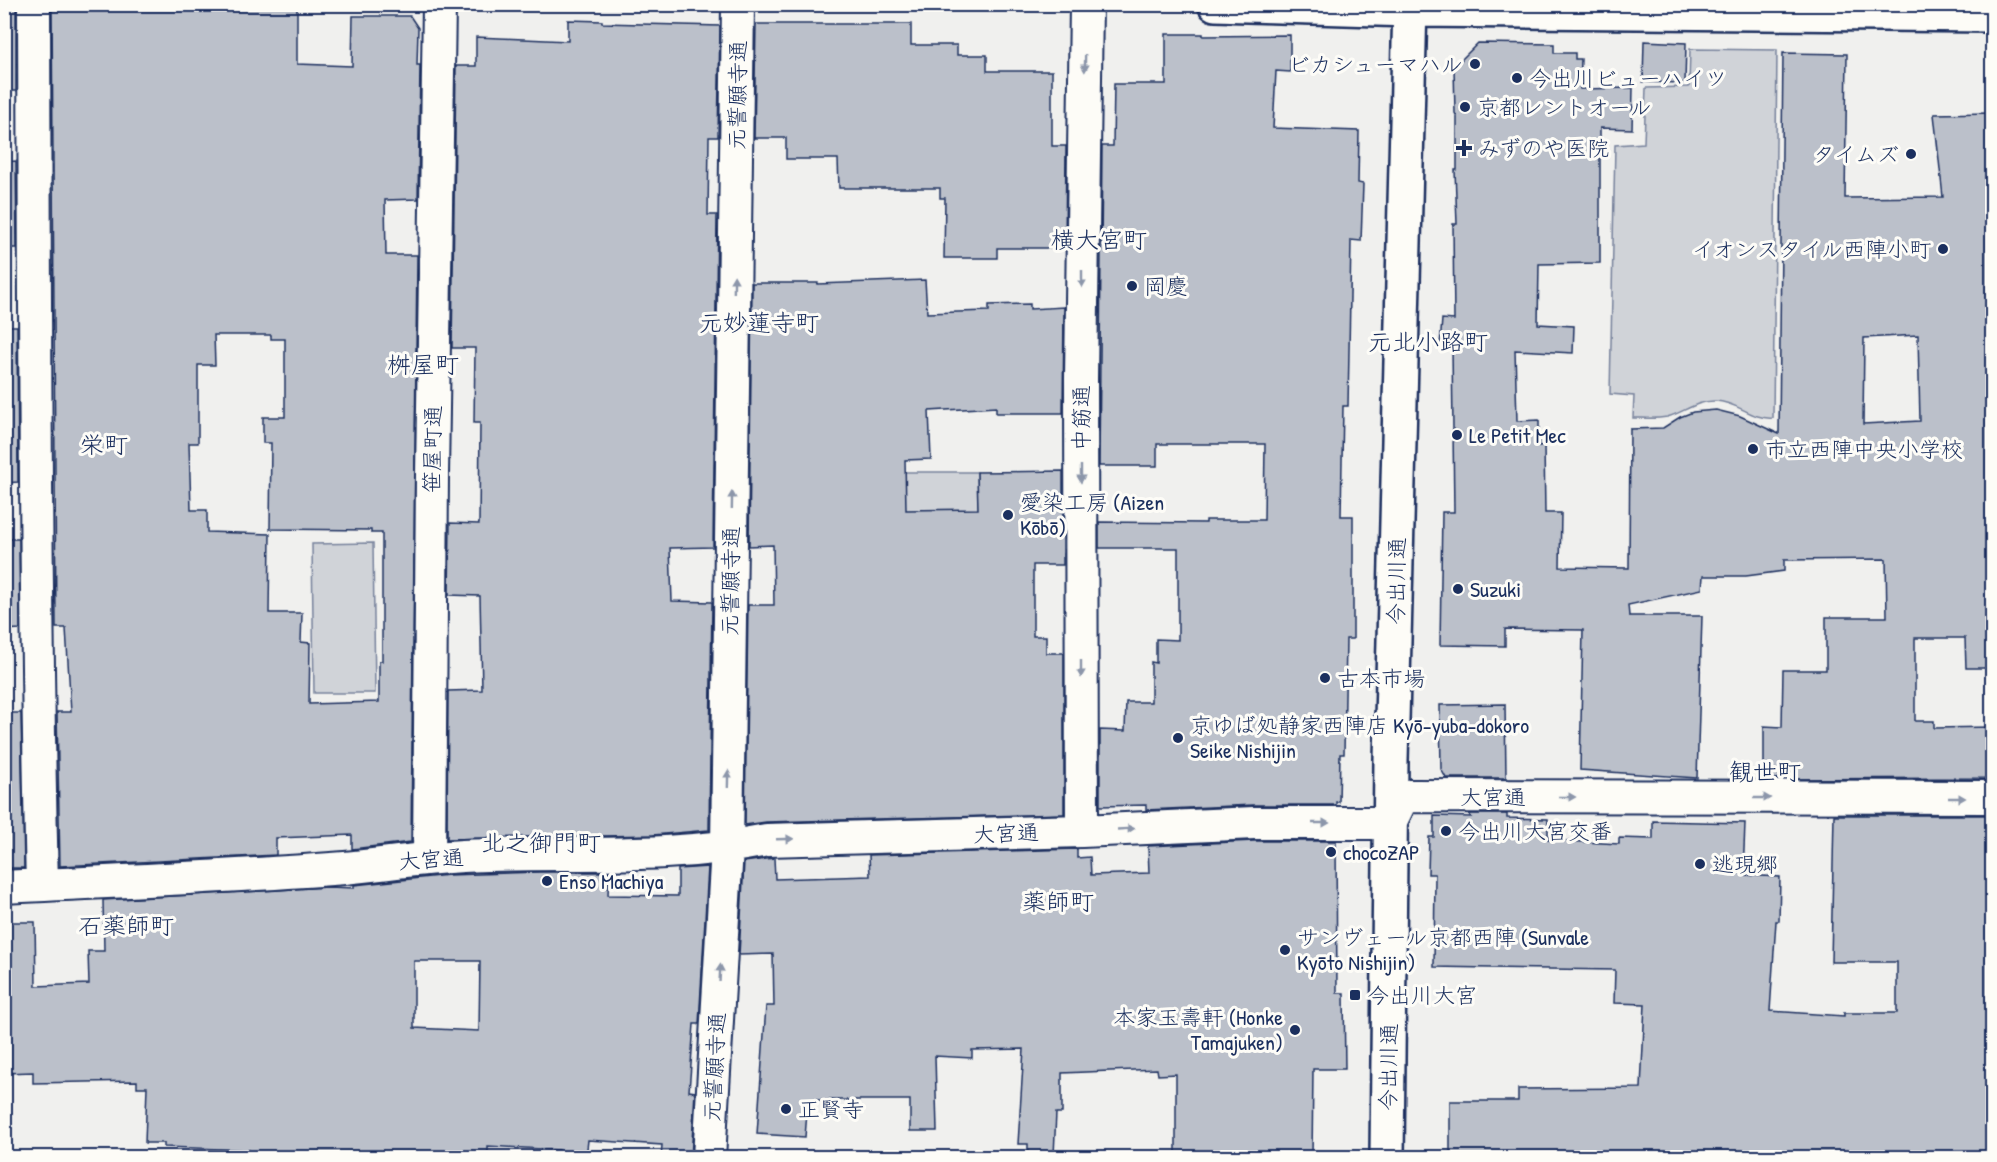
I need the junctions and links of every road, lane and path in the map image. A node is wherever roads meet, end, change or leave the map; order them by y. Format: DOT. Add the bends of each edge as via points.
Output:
graph roads {
  1 [pos="34,4"];
  2 [pos="439,4"];
  3 [pos="738,4"];
  4 [pos="1086,4"];
  5 [pos="1215,4"];
  6 [pos="1410,7"];
  7 [pos="1992,15"];
  8 [pos="1992,797"];
  9 [pos="1390,823"];
  10 [pos="1082,831"];
  11 [pos="727,848"];
  12 [pos="429,858"];
  13 [pos="42,885"];
  14 [pos="4,887"];
  15 [pos="709,1158"];
  16 [pos="1388,1158"];
  1 -- 13 [label="street" via="35,490"];
  2 -- 12 [label="street, 笹屋町通"];
  11 -- 3 [label="street, 元誓願寺通, one-way"];
  4 -- 10 [label="street, 中筋通, one-way"];
  5 -- 6 [label="main road"];
  6 -- 7 [label="main road"];
  6 -- 9 [label="main road, 今出川通"];
  9 -- 8 [label="street, 大宮通, one-way" via="1403,796"];
  10 -- 9 [label="street, 大宮通, one-way" via="1254,823"];
  9 -- 16 [label="main road, 今出川通"];
  11 -- 10 [label="street, 大宮通, one-way" via="767,840"];
  11 -- 12 [label="street, 大宮通"];
  15 -- 11 [label="street, 元誓願寺通, one-way"];
  12 -- 13 [label="street, 大宮通" via="346,868"];
  13 -- 14 [label="street, 大宮通"];
}
